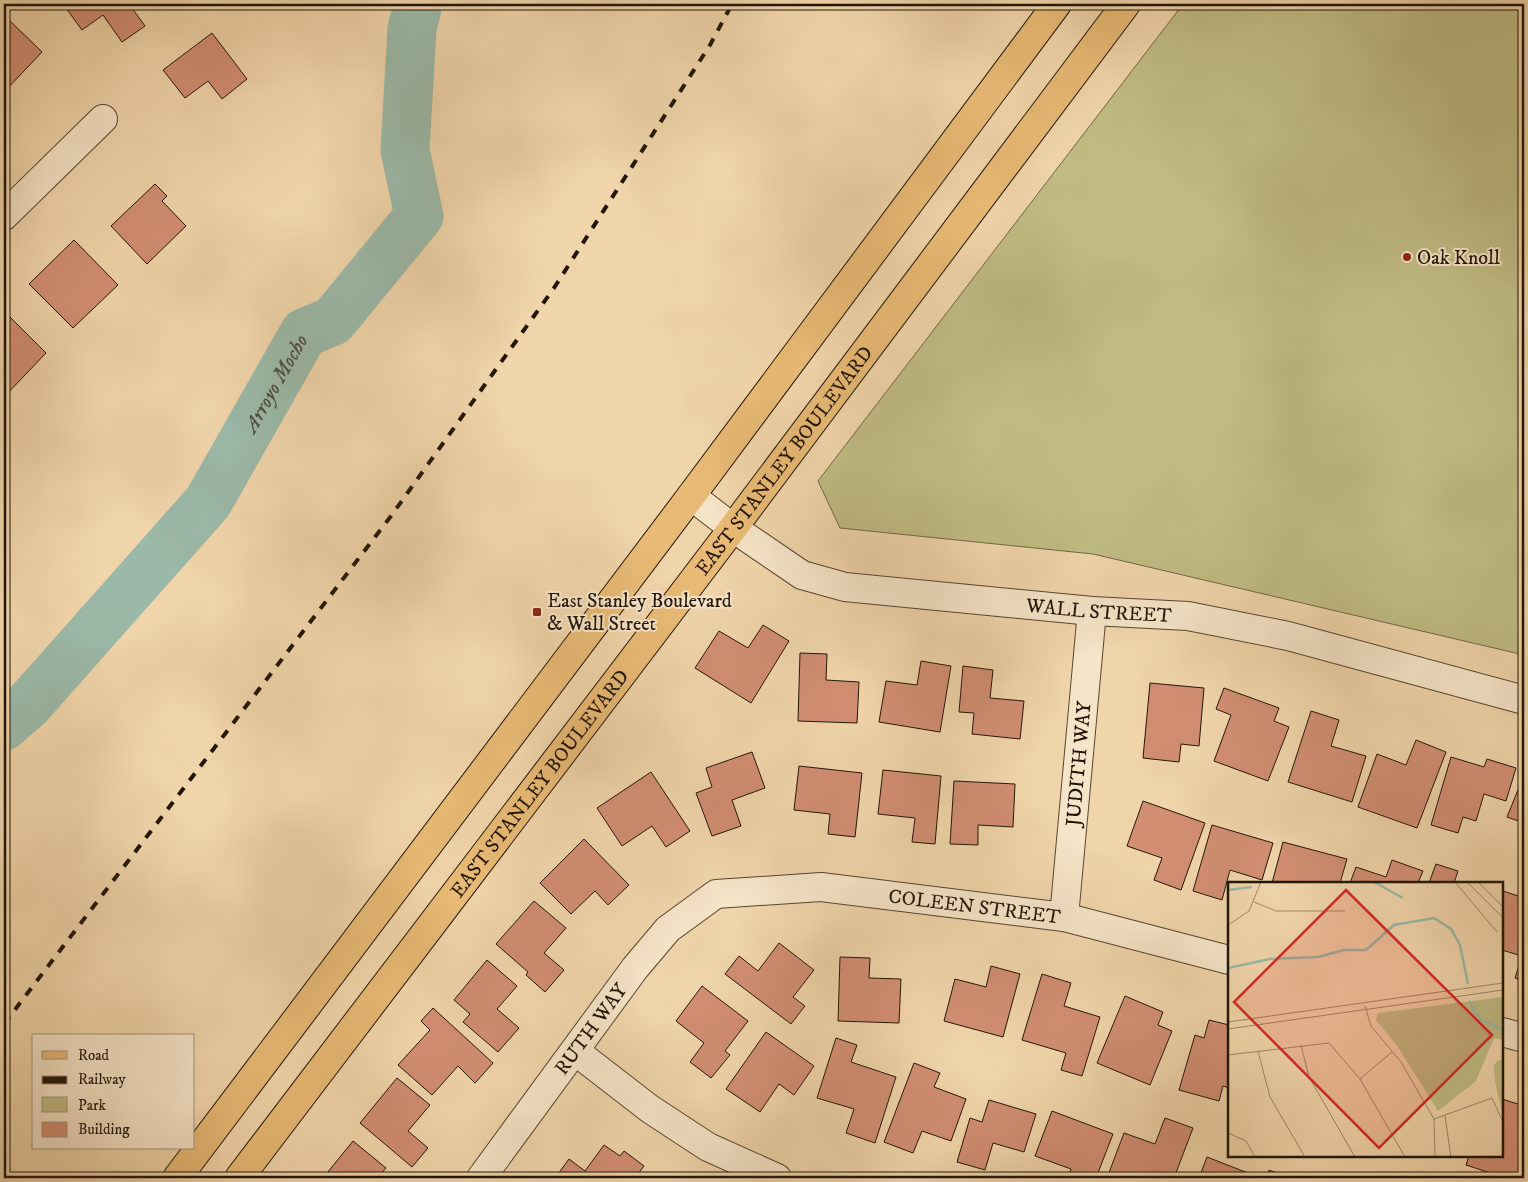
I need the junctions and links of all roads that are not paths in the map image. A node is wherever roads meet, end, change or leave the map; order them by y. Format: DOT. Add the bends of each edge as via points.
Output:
graph roads {
  1 [pos="1057,4"];
  2 [pos="1126,4"];
  3 [pos="102,119"];
  4 [pos="4,216"];
  5 [pos="691,496"];
  6 [pos="733,528"];
  7 [pos="1092,611"];
  8 [pos="1524,700"];
  9 [pos="716,894"];
  10 [pos="1064,917"];
  11 [pos="1228,960"];
  12 [pos="1503,1032"];
  13 [pos="1524,1038"];
  14 [pos="575,1051"];
  15 [pos="177,1178"];
  16 [pos="239,1178"];
  17 [pos="481,1178"];
  18 [pos="777,1178"];
  1 -- 5 [label="main road"];
  2 -- 6 [label="main road, EAST STANLEY BOULEVARD"];
  3 -- 4 [label="street"];
  5 -- 6 [label="street, WALL STREET"];
  5 -- 15 [label="main road"];
  6 -- 7 [label="street, WALL STREET" via="802,575 845,587"];
  6 -- 16 [label="main road, EAST STANLEY BOULEVARD"];
  7 -- 8 [label="street, WALL STREET" via="1188,616 1270,633"];
  7 -- 10 [label="street, JUDITH WAY"];
  9 -- 10 [label="street, COLEEN STREET" via="821,887"];
  9 -- 14 [label="street, RUTH WAY" via="668,929 635,968"];
  10 -- 11 [label="street, COLEEN STREET"];
  12 -- 13 [label="street"];
  14 -- 17 [label="street, RUTH WAY"];
  14 -- 18 [label="street" via="650,1109 708,1147"];
}
